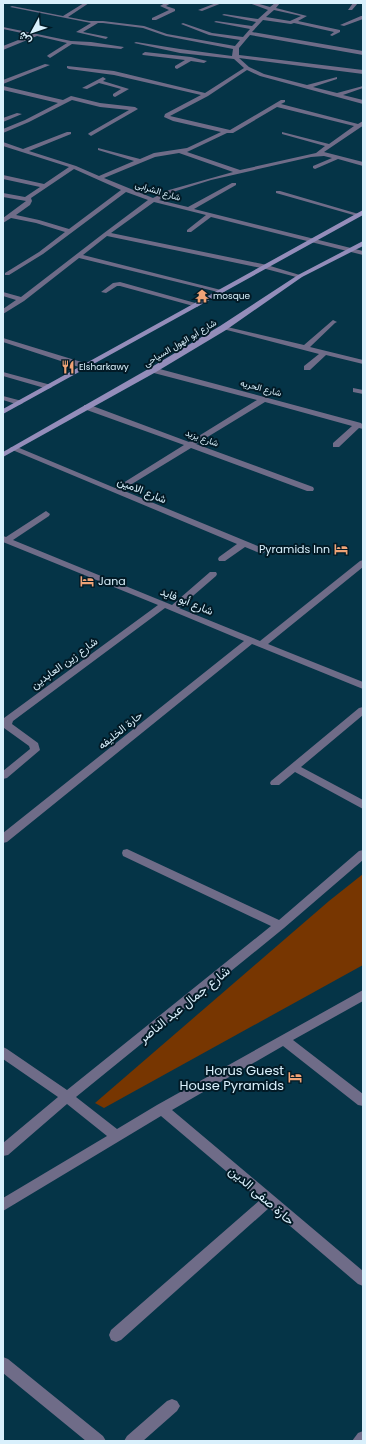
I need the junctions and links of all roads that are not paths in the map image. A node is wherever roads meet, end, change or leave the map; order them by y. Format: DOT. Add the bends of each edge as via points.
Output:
graph roads {
  1 [pos="21,3"];
  2 [pos="86,3"];
  3 [pos="169,3"];
  4 [pos="220,3"];
  5 [pos="251,3"];
  6 [pos="278,3"];
  7 [pos="356,3"];
  8 [pos="272,8"];
  9 [pos="350,9"];
  10 [pos="200,10"];
  11 [pos="224,15"];
  12 [pos="64,17"];
  13 [pos="363,17"];
  14 [pos="154,19"];
  15 [pos="261,20"];
  16 [pos="99,22"];
  17 [pos="216,22"];
  18 [pos="294,22"];
  19 [pos="183,24"];
  20 [pos="342,25"];
  21 [pos="253,28"];
  22 [pos="6,29"];
  23 [pos="249,33"];
  24 [pos="37,34"];
  25 [pos="332,35"];
  26 [pos="112,39"];
  27 [pos="244,39"];
  28 [pos="71,42"];
  29 [pos="136,42"];
  30 [pos="122,47"];
  31 [pos="3,48"];
  32 [pos="236,48"];
  33 [pos="363,53"];
  34 [pos="145,54"];
  35 [pos="50,56"];
  36 [pos="236,57"];
  37 [pos="191,59"];
  38 [pos="213,62"];
  39 [pos="220,62"];
  40 [pos="47,65"];
  41 [pos="244,66"];
  42 [pos="70,67"];
  43 [pos="177,67"];
  44 [pos="363,72"];
  45 [pos="114,74"];
  46 [pos="335,78"];
  47 [pos="3,82"];
  48 [pos="98,82"];
  49 [pos="306,87"];
  50 [pos="3,88"];
  51 [pos="85,88"];
  52 [pos="362,88"];
  53 [pos="116,95"];
  54 [pos="206,95"];
  55 [pos="338,96"];
  56 [pos="283,101"];
  57 [pos="63,102"];
  58 [pos="363,102"];
  59 [pos="277,105"];
  60 [pos="18,114"];
  61 [pos="3,120"];
  62 [pos="361,124"];
  63 [pos="3,131"];
  64 [pos="226,132"];
  65 [pos="69,133"];
  66 [pos="284,133"];
  67 [pos="90,134"];
  68 [pos="3,144"];
  69 [pos="10,146"];
  70 [pos="330,146"];
  71 [pos="3,149"];
  72 [pos="25,150"];
  73 [pos="100,150"];
  74 [pos="181,152"];
  75 [pos="318,154"];
  76 [pos="336,158"];
  77 [pos="140,161"];
  78 [pos="363,164"];
  79 [pos="74,167"];
  80 [pos="315,167"];
  81 [pos="240,172"];
  82 [pos="3,177"];
  83 [pos="100,178"];
  84 [pos="234,184"];
  85 [pos="45,186"];
  86 [pos="125,190"];
  87 [pos="278,192"];
  88 [pos="3,194"];
  89 [pos="27,199"];
  90 [pos="153,200"];
  91 [pos="189,209"];
  92 [pos="211,214"];
  93 [pos="361,214"];
  94 [pos="10,216"];
  95 [pos="3,221"];
  96 [pos="68,231"];
  97 [pos="189,231"];
  98 [pos="106,234"];
  99 [pos="314,240"];
  100 [pos="363,243"];
  101 [pos="350,250"];
  102 [pos="363,253"];
  103 [pos="79,256"];
  104 [pos="267,266"];
  105 [pos="7,274"];
  106 [pos="300,276"];
  107 [pos="222,291"];
  108 [pos="104,292"];
  109 [pos="3,294"];
  110 [pos="22,300"];
  111 [pos="198,305"];
  112 [pos="3,312"];
  113 [pos="333,322"];
  114 [pos="223,328"];
  115 [pos="3,340"];
  116 [pos="305,348"];
  117 [pos="324,353"];
  118 [pos="363,362"];
  119 [pos="85,366"];
  120 [pos="307,368"];
  121 [pos="153,370"];
  122 [pos="3,374"];
  123 [pos="48,387"];
  124 [pos="3,398"];
  125 [pos="264,399"];
  126 [pos="19,403"];
  127 [pos="88,407"];
  128 [pos="3,412"];
  129 [pos="360,426"];
  130 [pos="190,444"];
  131 [pos="336,446"];
  132 [pos="14,449"];
  133 [pos="3,456"];
  134 [pos="310,489"];
  135 [pos="115,491"];
  136 [pos="46,514"];
  137 [pos="5,540"];
  138 [pos="243,544"];
  139 [pos="262,551"];
  140 [pos="222,559"];
  141 [pos="363,562"];
  142 [pos="213,574"];
  143 [pos="168,606"];
  144 [pos="251,640"];
  145 [pos="262,644"];
  146 [pos="363,686"];
  147 [pos="363,710"];
  148 [pos="295,768"];
  149 [pos="3,776"];
  150 [pos="275,783"];
  151 [pos="363,805"];
  152 [pos="3,838"];
  153 [pos="127,853"];
  154 [pos="363,854"];
  155 [pos="280,925"];
  156 [pos="363,995"];
  157 [pos="284,1040"];
  158 [pos="3,1052"];
  159 [pos="67,1097"];
  160 [pos="363,1101"];
  161 [pos="162,1109"];
  162 [pos="116,1136"];
  163 [pos="3,1151"];
  164 [pos="268,1200"];
  165 [pos="3,1205"];
  166 [pos="363,1280"];
  167 [pos="116,1335"];
  168 [pos="3,1364"];
  169 [pos="172,1406"];
  170 [pos="363,1438"];
  171 [pos="98,1441"];
  172 [pos="132,1441"];
  173 [pos="360,1441"];
  1 -- 12 [label="street" via="10,7"];
  2 -- 12 [label="street"];
  3 -- 14 [label="street" via="161,6 173,10"];
  4 -- 10 [label="street"];
  5 -- 8 [label="street"];
  6 -- 8 [label="street"];
  7 -- 9 [label="street"];
  8 -- 15 [label="street"];
  8 -- 18 [label="street" via="305,16"];
  11 -- 15 [label="street"];
  12 -- 16 [label="street"];
  13 -- 20 [label="street"];
  15 -- 18 [label="street"];
  15 -- 21 [label="street"];
  16 -- 26 [label="street" via="78,32"];
  16 -- 32 [label="street" via="144,27 166,35"];
  17 -- 21 [label="street"];
  18 -- 25 [label="street" via="338,31"];
  19 -- 27 [label="street" via="211,34"];
  21 -- 23 [label="street"];
  22 -- 24 [label="street"];
  23 -- 27 [label="street"];
  23 -- 33 [label="street"];
  24 -- 28 [label="street"];
  24 -- 31 [label="street"];
  27 -- 32 [label="street"];
  28 -- 30 [label="street"];
  28 -- 35 [label="street"];
  29 -- 36 [label="street" via="180,51"];
  32 -- 36 [label="street"];
  34 -- 37 [label="street"];
  36 -- 41 [label="street"];
  36 -- 44 [label="street"];
  37 -- 38 [label="street"];
  37 -- 43 [label="street"];
  39 -- 41 [label="street"];
  40 -- 47 [label="street"];
  41 -- 49 [label="street" via="262,75"];
  41 -- 54 [label="street"];
  42 -- 45 [label="street"];
  45 -- 48 [label="street"];
  45 -- 54 [label="street"];
  46 -- 49 [label="street"];
  48 -- 51 [label="street"];
  48 -- 53 [label="street" via="126,89"];
  49 -- 55 [label="street"];
  50 -- 57 [label="street"];
  52 -- 55 [label="street"];
  54 -- 64 [label="street" via="167,117"];
  55 -- 58 [label="street"];
  56 -- 59 [label="street"];
  57 -- 63 [label="street"];
  57 -- 67 [label="street" via="75,98 100,105 135,109"];
  59 -- 62 [label="street"];
  59 -- 64 [label="street" via="234,131"];
  60 -- 61 [label="street"];
  62 -- 70 [label="street"];
  64 -- 74 [label="street"];
  65 -- 72 [label="street"];
  66 -- 70 [label="street"];
  68 -- 69 [label="street, شارع الشرابى"];
  69 -- 71 [label="street"];
  69 -- 72 [label="street, شارع الشرابى"];
  70 -- 75 [label="street"];
  72 -- 79 [label="street, شارع الشرابى"];
  73 -- 77 [label="street"];
  74 -- 77 [label="street" via="160,154"];
  74 -- 81 [label="street"];
  75 -- 76 [label="street"];
  75 -- 81 [label="street"];
  76 -- 78 [label="street"];
  76 -- 80 [label="street"];
  77 -- 83 [label="street"];
  79 -- 83 [label="street, شارع الشرابى"];
  79 -- 85 [label="street"];
  81 -- 90 [label="street" via="171,191"];
  82 -- 85 [label="street"];
  83 -- 86 [label="street, شارع الشرابى"];
  84 -- 91 [label="street"];
  85 -- 89 [label="street"];
  86 -- 90 [label="street, شارع الشرابى"];
  86 -- 96 [label="street"];
  87 -- 93 [label="street"];
  88 -- 89 [label="street"];
  89 -- 94 [label="street" via="28,204"];
  90 -- 91 [label="street, شارع الشرابى"];
  90 -- 98 [label="street"];
  91 -- 92 [label="street, شارع الشرابى"];
  92 -- 97 [label="street"];
  92 -- 99 [label="street, شارع الشرابى"];
  93 -- 99 [label="main road"];
  94 -- 95 [label="street"];
  94 -- 96 [label="street"];
  96 -- 105 [label="street" via="41,253"];
  98 -- 103 [label="street"];
  98 -- 104 [label="street"];
  99 -- 101 [label="street, شارع الشرابى"];
  99 -- 104 [label="main road"];
  100 -- 101 [label="main road, شارع أبو الهول السياحى"];
  101 -- 102 [label="street, شارع الشرابى"];
  101 -- 106 [label="main road, شارع أبو الهول السياحى"];
  103 -- 107 [label="street"];
  103 -- 110 [label="street"];
  104 -- 106 [label="street"];
  104 -- 107 [label="main road"];
  106 -- 114 [label="main road, شارع أبو الهول السياحى"];
  107 -- 111 [label="main road"];
  108 -- 111 [label="street" via="114,284 120,284"];
  109 -- 110 [label="street"];
  110 -- 112 [label="street"];
  111 -- 119 [label="main road"];
  113 -- 116 [label="street"];
  114 -- 116 [label="street"];
  114 -- 121 [label="main road, شارع أبو الهول السياحى"];
  115 -- 119 [label="street"];
  116 -- 117 [label="street"];
  117 -- 118 [label="street"];
  117 -- 120 [label="street"];
  119 -- 123 [label="main road"];
  121 -- 125 [label="street, شارع الحريه"];
  121 -- 127 [label="main road, شارع أبو الهول السياحى"];
  122 -- 123 [label="street"];
  123 -- 126 [label="main road"];
  124 -- 126 [label="street"];
  125 -- 129 [label="street, شارع الحريه"];
  125 -- 130 [label="street"];
  126 -- 128 [label="main road"];
  127 -- 130 [label="street, شارع يزيد"];
  127 -- 132 [label="main road, شارع أبو الهول السياحى"];
  129 -- 131 [label="street"];
  130 -- 134 [label="street, شارع يزيد"];
  130 -- 135 [label="street"];
  132 -- 133 [label="main road, شارع أبو الهول السياحى"];
  132 -- 135 [label="street, شارع الامين"];
  135 -- 138 [label="street, شارع الامين"];
  136 -- 137 [label="street"];
  137 -- 143 [label="street, شارع أبو فايد"];
  138 -- 139 [label="street, شارع الامين"];
  138 -- 140 [label="street"];
  141 -- 145 [label="street"];
  142 -- 143 [label="street"];
  143 -- 144 [label="street, شارع أبو فايد"];
  143 -- 149 [label="street, شارع زين العابدين" via="8,720 8,726 35,747 34,752"];
  144 -- 145 [label="street, شارع أبو فايد"];
  144 -- 152 [label="street, حارة الخليفه"];
  145 -- 146 [label="street, شارع أبو فايد"];
  147 -- 148 [label="street"];
  148 -- 150 [label="street"];
  148 -- 151 [label="street"];
  153 -- 155 [label="street"];
  154 -- 155 [label="street, شارع جمال عبد الناصر"];
  155 -- 159 [label="street, شارع جمال عبد الناصر"];
  156 -- 157 [label="street"];
  157 -- 160 [label="street"];
  157 -- 161 [label="street"];
  158 -- 159 [label="street"];
  159 -- 162 [label="street"];
  159 -- 163 [label="street, شارع جمال عبد الناصر"];
  161 -- 162 [label="street"];
  161 -- 164 [label="street, حارة صفى الدين"];
  162 -- 165 [label="street"];
  164 -- 166 [label="street, حارة صفى الدين"];
  164 -- 167 [label="street"];
  168 -- 171 [label="street"];
  169 -- 172 [label="street"];
  170 -- 173 [label="street"];
}
